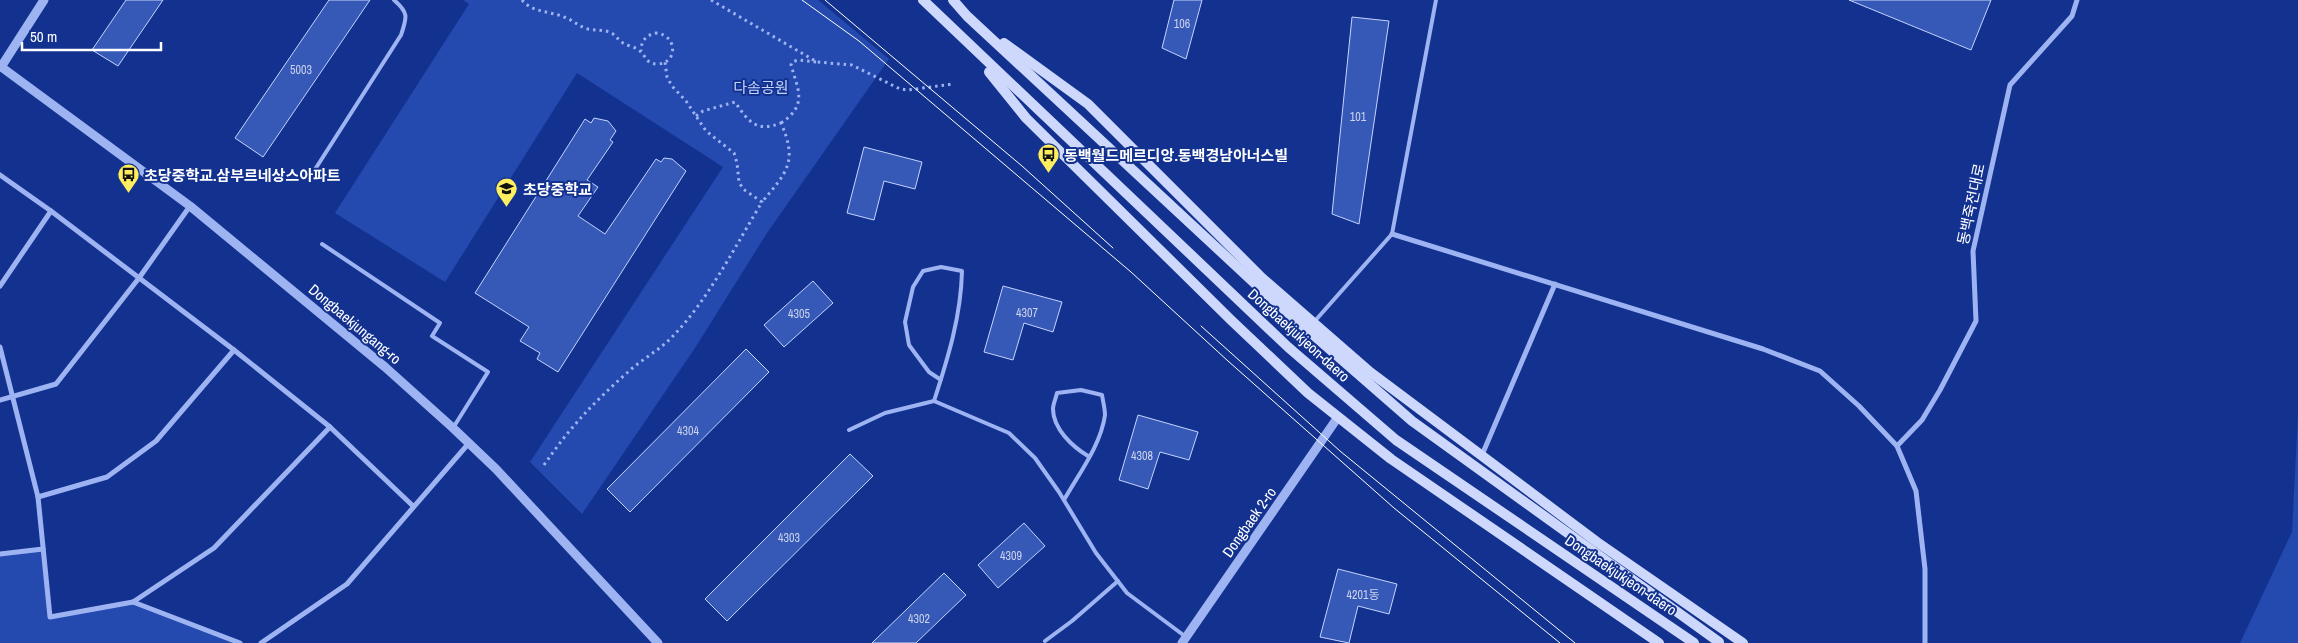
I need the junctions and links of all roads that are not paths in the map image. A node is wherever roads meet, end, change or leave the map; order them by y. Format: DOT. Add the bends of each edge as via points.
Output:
graph roads {
  1 [pos="44,0"];
  2 [pos="394,0"];
  3 [pos="922,0"];
  4 [pos="953,0"];
  5 [pos="1436,0"];
  6 [pos="2077,0"];
  7 [pos="967,16"];
  8 [pos="963,40"];
  9 [pos="0,67"];
  10 [pos="314,171"];
  11 [pos="0,175"];
  12 [pos="190,206"];
  13 [pos="51,211"];
  14 [pos="1392,234"];
  15 [pos="322,244"];
  16 [pos="139,278"];
  17 [pos="1555,284"];
  18 [pos="0,286"];
  19 [pos="1314,322"];
  20 [pos="0,347"];
  21 [pos="234,350"];
  22 [pos="941,380"];
  23 [pos="12,396"];
  24 [pos="0,400"];
  25 [pos="934,401"];
  26 [pos="1338,417"];
  27 [pos="330,427"];
  28 [pos="453,428"];
  29 [pos="848,430"];
  30 [pos="469,443"];
  31 [pos="1897,446"];
  32 [pos="1088,456"];
  33 [pos="1482,456"];
  34 [pos="38,497"];
  35 [pos="1064,500"];
  36 [pos="413,506"];
  37 [pos="43,548"];
  38 [pos="0,554"];
  39 [pos="1118,581"];
  40 [pos="134,602"];
  41 [pos="1184,640"];
  42 [pos="1045,641"];
  43 [pos="1719,642"];
  44 [pos="240,643"];
  45 [pos="261,643"];
  46 [pos="658,643"];
  47 [pos="1659,643"];
  48 [pos="1694,643"];
  49 [pos="1743,643"];
  50 [pos="1924,643"];
  1 -- 9 [label="street"];
  2 -- 10 [label="lane" via="404,8 406,18 401,35"];
  3 -- 8 [label="main road, Dongbaekjukjeon-daero"];
  4 -- 7 [label="main road, Dongbaekjukjeon-daero"];
  5 -- 14 [label="lane"];
  6 -- 31 [label="street, 동백죽전대로" via="2072,16 2010,85 1973,251 1976,321 1922,420"];
  7 -- 19 [label="main road" via="1088,104 1262,278"];
  7 -- 43 [label="main road, Dongbaekjukjeon-daero" via="1262,290 1412,421"];
  8 -- 26 [label="main road" via="1026,118 1232,321"];
  8 -- 48 [label="main road, Dongbaekjukjeon-daero" via="1288,347 1396,440"];
  9 -- 12 [label="street, Dongbaekjungang-ro"];
  11 -- 13 [label="street"];
  12 -- 16 [label="street"];
  12 -- 28 [label="street, Dongbaekjungang-ro" via="340,329"];
  13 -- 16 [label="street"];
  13 -- 18 [label="street"];
  14 -- 17 [label="street"];
  14 -- 19 [label="lane"];
  15 -- 28 [label="lane" via="440,323 432,336 488,372"];
  16 -- 21 [label="street"];
  16 -- 23 [label="street" via="56,384"];
  17 -- 31 [label="street" via="1764,349 1820,371"];
  17 -- 33 [label="street"];
  19 -- 33 [label="main road" via="1370,372"];
  20 -- 23 [label="street"];
  21 -- 27 [label="street"];
  21 -- 34 [label="street" via="156,441 107,477"];
  22 -- 22 [label="lane" via="961,299 962,271 941,267 923,271 913,287 906,322 909,345 929,372"];
  22 -- 25 [label="lane"];
  23 -- 24 [label="street"];
  23 -- 34 [label="street"];
  25 -- 29 [label="lane" via="885,413"];
  25 -- 35 [label="lane" via="1009,433 1035,458"];
  26 -- 41 [label="street, Dongbaek 2-ro"];
  26 -- 47 [label="main road" via="1391,459"];
  27 -- 36 [label="street"];
  27 -- 40 [label="street" via="214,548"];
  28 -- 30 [label="street, Dongbaekjungang-ro"];
  30 -- 36 [label="street"];
  30 -- 46 [label="street, Dongbaekjungang-ro"];
  31 -- 50 [label="street" via="1916,491 1926,569"];
  32 -- 32 [label="lane" via="1105,414 1102,396 1081,390 1058,393 1053,409 1061,431 1075,449"];
  32 -- 35 [label="lane"];
  33 -- 49 [label="main road" via="1596,542"];
  34 -- 37 [label="street"];
  35 -- 39 [label="lane" via="1096,553"];
  36 -- 45 [label="street" via="347,584"];
  37 -- 38 [label="street"];
  37 -- 40 [label="street" via="50,617"];
  39 -- 41 [label="lane" via="1127,593"];
  39 -- 42 [label="lane"];
  40 -- 44 [label="street"];
}
